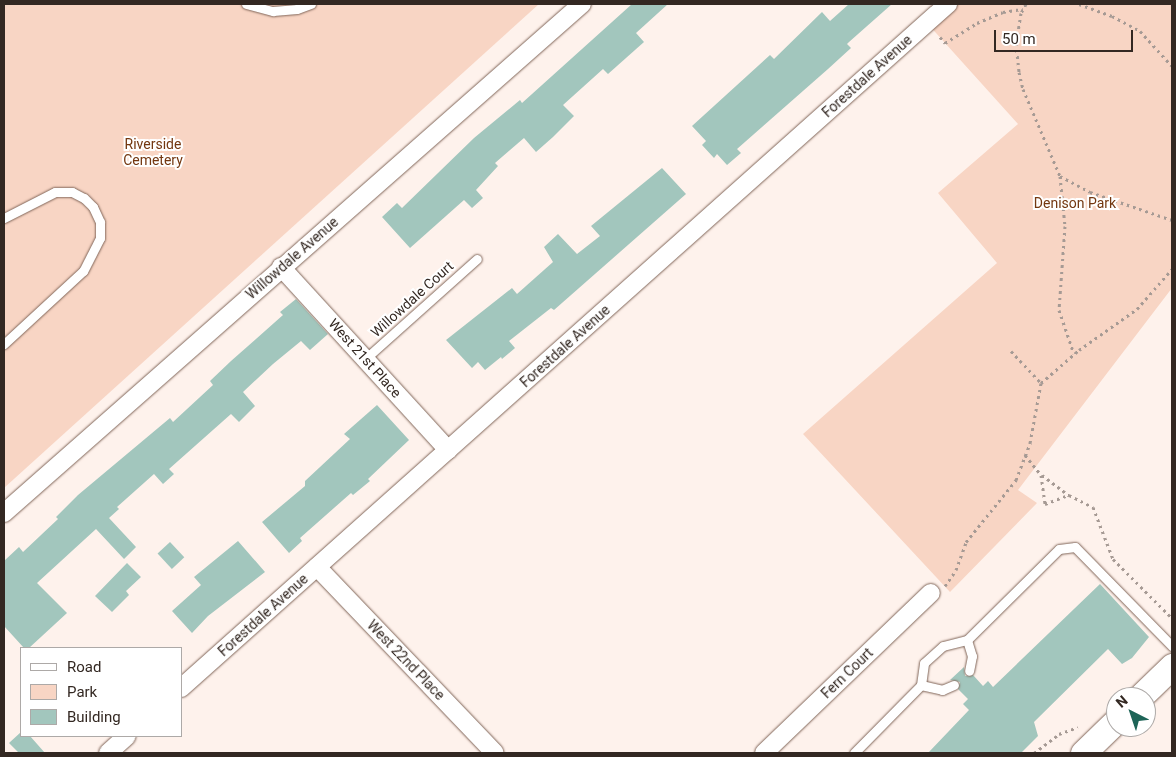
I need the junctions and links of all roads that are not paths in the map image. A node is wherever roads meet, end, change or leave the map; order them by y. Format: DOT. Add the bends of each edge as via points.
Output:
graph roads {
  1 [pos="246,4"];
  2 [pos="311,4"];
  3 [pos="582,4"];
  4 [pos="948,4"];
  5 [pos="4,218"];
  6 [pos="477,260"];
  7 [pos="282,267"];
  8 [pos="4,344"];
  9 [pos="365,359"];
  10 [pos="448,450"];
  11 [pos="4,513"];
  12 [pos="317,567"];
  13 [pos="931,593"];
  14 [pos="967,640"];
  15 [pos="1172,646"];
  16 [pos="1172,666"];
  17 [pos="969,671"];
  18 [pos="921,685"];
  19 [pos="954,685"];
  20 [pos="182,687"];
  21 [pos="1150,687"];
  22 [pos="1106,730"];
  23 [pos="126,737"];
  24 [pos="1090,744"];
  25 [pos="108,753"];
  26 [pos="495,753"];
  27 [pos="764,753"];
  28 [pos="854,753"];
  1 -- 2 [label="lane" via="273,11"];
  3 -- 7 [label="street, Willowdale Avenue"];
  4 -- 10 [label="street, Forestdale Avenue"];
  5 -- 8 [label="lane" via="55,192 72,192 93,208 100,222 100,238 83,271"];
  6 -- 9 [label="lane, Willowdale Court"];
  7 -- 9 [label="street, West 21st Place"];
  7 -- 11 [label="street, Willowdale Avenue"];
  9 -- 10 [label="street, West 21st Place"];
  10 -- 12 [label="street, Forestdale Avenue"];
  12 -- 20 [label="street, Forestdale Avenue"];
  12 -- 26 [label="street, West 22nd Place"];
  13 -- 27 [label="street, Fern Court"];
  14 -- 15 [label="lane" via="1059,549 1075,547"];
  14 -- 17 [label="lane" via="972,656"];
  14 -- 18 [label="lane" via="943,646 924,663"];
  16 -- 21 [label="main road"];
  18 -- 19 [label="lane" via="942,690"];
  18 -- 28 [label="lane"];
  22 -- 24 [label="main road"];
  23 -- 25 [label="street"];
}
